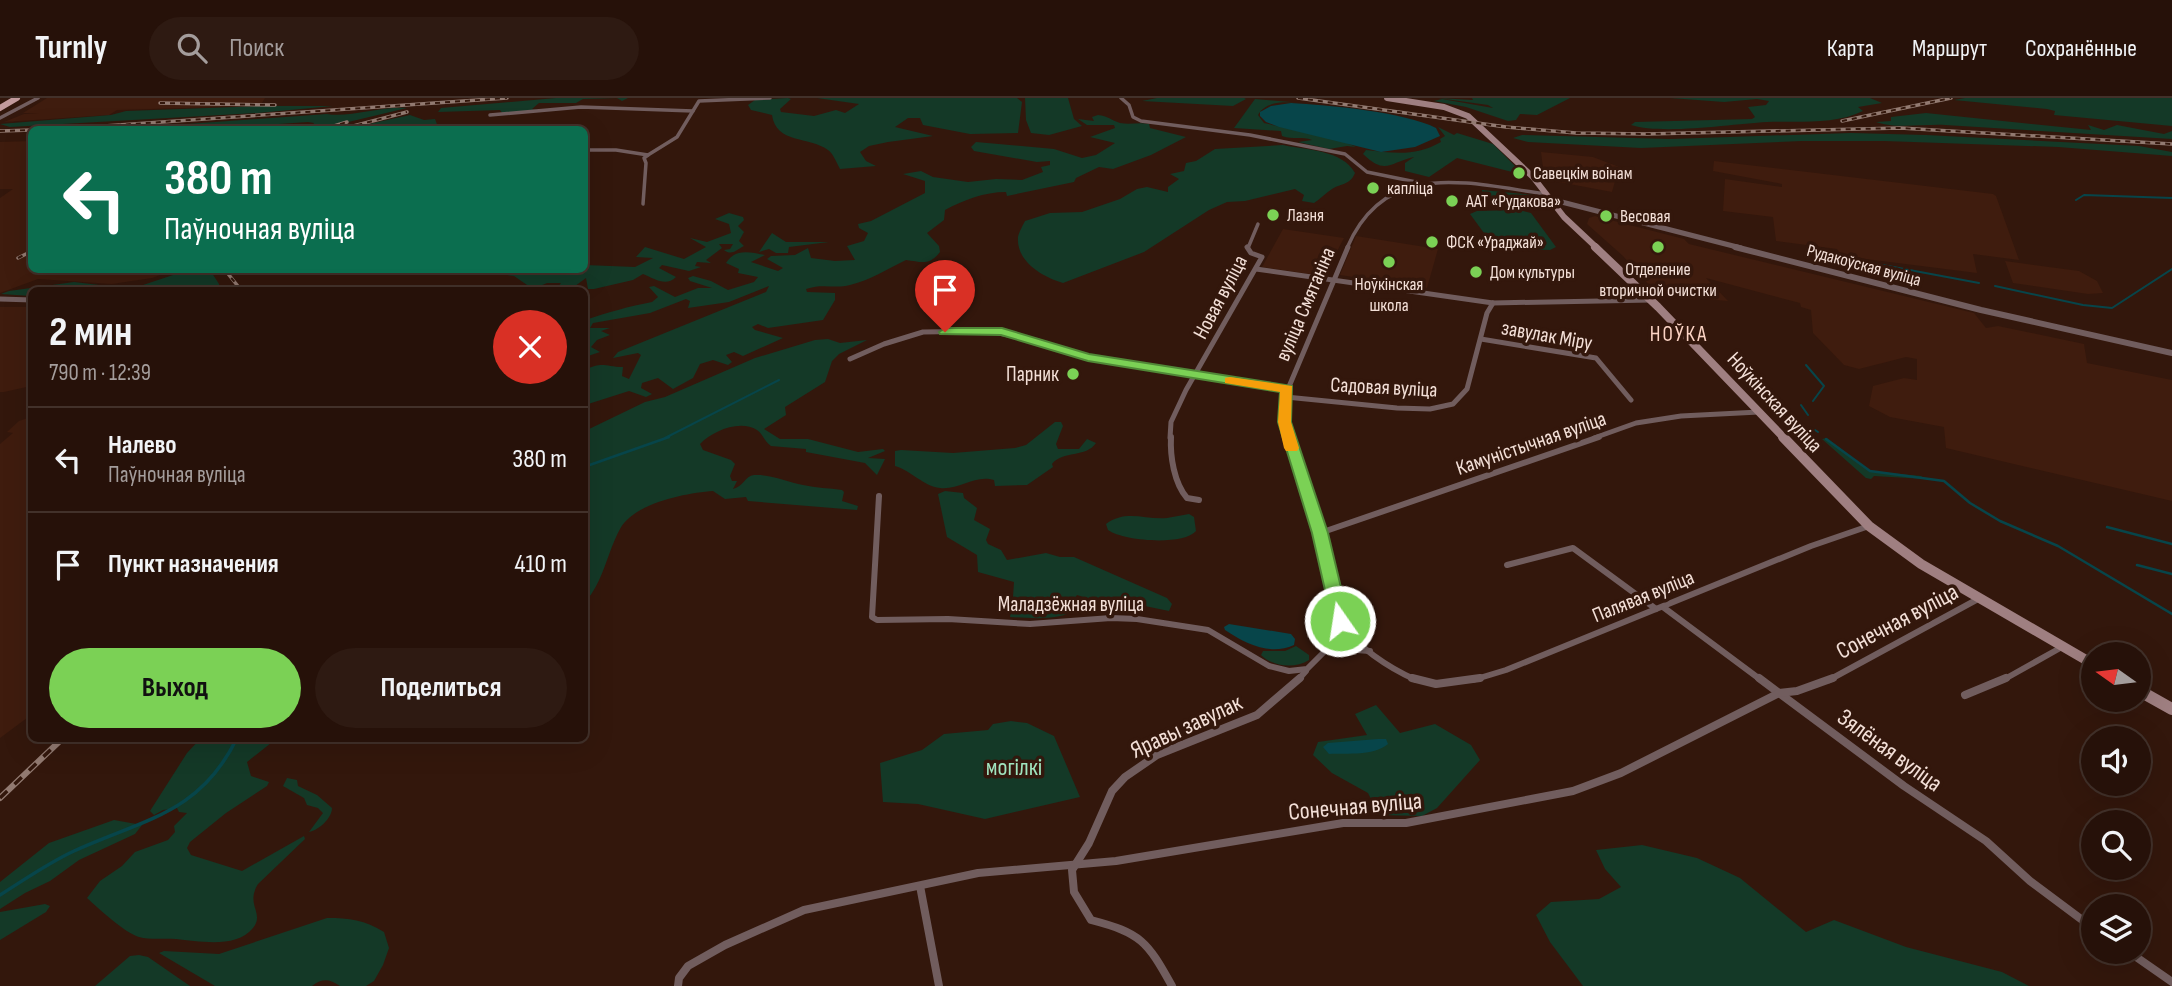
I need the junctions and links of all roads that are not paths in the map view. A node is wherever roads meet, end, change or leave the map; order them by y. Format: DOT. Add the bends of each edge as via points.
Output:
graph roads {
  1 [pos="9,98"];
  2 [pos="17,98"];
  3 [pos="38,98"];
  4 [pos="770,98"];
  5 [pos="1121,98"];
  6 [pos="1387,98"];
  7 [pos="0,105"];
  8 [pos="693,111"];
  9 [pos="490,115"];
  10 [pos="0,118"];
  11 [pos="588,150"];
  12 [pos="648,155"];
  13 [pos="1418,183"];
  14 [pos="1548,197"];
  15 [pos="643,204"];
  16 [pos="1258,224"];
  17 [pos="1256,268"];
  18 [pos="1334,279"];
  19 [pos="0,299"];
  20 [pos="28,300"];
  21 [pos="1651,300"];
  22 [pos="1493,303"];
  23 [pos="1481,339"];
  24 [pos="2172,353"];
  25 [pos="850,359"];
  26 [pos="1196,375"];
  27 [pos="1287,389"];
  28 [pos="1286,397"];
  29 [pos="1631,400"];
  30 [pos="1759,412"];
  31 [pos="879,496"];
  32 [pos="1199,500"];
  33 [pos="1869,526"];
  34 [pos="1320,533"];
  35 [pos="1507,565"];
  36 [pos="1979,599"];
  37 [pos="1659,608"];
  38 [pos="1340,621"];
  39 [pos="2062,647"];
  40 [pos="1328,648"];
  41 [pos="1371,652"];
  42 [pos="2081,657"];
  43 [pos="1307,669"];
  44 [pos="1779,693"];
  45 [pos="1965,695"];
  46 [pos="2151,697"];
  47 [pos="2172,709"];
  48 [pos="1074,863"];
  49 [pos="919,886"];
  50 [pos="2081,919"];
  51 [pos="2146,964"];
  52 [pos="2172,982"];
  53 [pos="678,986"];
  54 [pos="939,986"];
  55 [pos="1172,986"];
  1 -- 7 [label="main road"];
  2 -- 7 [label="main road"];
  3 -- 10 [label="street"];
  4 -- 8 [label="street" via="704,99 696,102"];
  5 -- 13 [label="street" via="1141,121 1250,135 1345,154 1367,172"];
  6 -- 14 [label="main road, Ноўкінская вуліца" via="1465,114 1533,177"];
  8 -- 9 [label="street" via="587,108"];
  8 -- 12 [label="street" via="677,137"];
  11 -- 12 [label="street"];
  12 -- 15 [label="street" via="644,158"];
  13 -- 14 [label="street, вуліца Смятаніна"];
  13 -- 18 [label="street, вуліца Смятаніна" via="1364,216"];
  14 -- 21 [label="main road, Ноўкінская вуліца"];
  14 -- 24 [label="street, Рудакоўская вуліца" via="1982,310"];
  16 -- 17 [label="street, Новая вуліца" via="1247,243 1248,250 1262,257"];
  17 -- 18 [label="street"];
  17 -- 26 [label="street, Новая вуліца"];
  18 -- 22 [label="street"];
  18 -- 27 [label="street, вуліца Смятаніна"];
  19 -- 20 [label="street"];
  21 -- 22 [label="street"];
  21 -- 30 [label="main road, Ноўкінская вуліца"];
  22 -- 23 [label="street, Садовая вуліца"];
  23 -- 28 [label="street, Садовая вуліца" via="1467,389 1459,400 1444,407 1397,408"];
  23 -- 29 [label="street, завулак Міру" via="1596,358"];
  25 -- 26 [label="street" via="923,332 989,331 1088,357"];
  26 -- 27 [label="street"];
  26 -- 32 [label="street, Новая вуліца" via="1171,422 1170,452 1182,492"];
  27 -- 28 [label="street, вуліца Смятаніна"];
  28 -- 34 [label="street, вуліца Смятаніна" via="1284,422"];
  30 -- 33 [label="main road, Ноўкінская вуліца"];
  30 -- 34 [label="street, Камуністычная вуліца" via="1636,423"];
  31 -- 43 [label="street, Маладзёжная вуліца" via="872,617 877,620 1030,624 1137,619 1208,630 1269,666"];
  33 -- 36 [label="main road, Ноўкінская вуліца" via="1897,549"];
  33 -- 37 [label="street, Палявая вуліца"];
  34 -- 38 [label="street, вуліца Смятаніна"];
  35 -- 37 [label="street, Зялёная вуліца" via="1573,548"];
  36 -- 39 [label="main road, Ноўкінская вуліца"];
  36 -- 44 [label="street, Сонечная вуліца" via="1839,675 1796,692"];
  37 -- 41 [label="street, Палявая вуліца" via="1479,680 1444,687 1409,678"];
  37 -- 44 [label="street, Зялёная вуліца"];
  38 -- 40 [label="street"];
  38 -- 41 [label="street"];
  39 -- 42 [label="main road, Ноўкінская вуліца"];
  39 -- 45 [label="street" via="2019,673"];
  40 -- 41 [label="street"];
  40 -- 43 [label="street"];
  43 -- 48 [label="street, Яравы завулак" via="1252,718 1158,755 1122,779 1111,791 1090,841"];
  44 -- 48 [label="street, Сонечная вуліца" via="1621,773 1573,791 1406,823 1343,823 1116,861"];
  44 -- 50 [label="street, Зялёная вуліца" via="1986,841"];
  46 -- 47 [label="main road"];
  48 -- 49 [label="street, Сонечная вуліца" via="978,873"];
  48 -- 55 [label="street" via="1070,879 1091,920 1130,930 1150,945"];
  49 -- 53 [label="street, Сонечная вуліца" via="804,910 688,966"];
  49 -- 54 [label="street"];
  51 -- 52 [label="street"];
}
